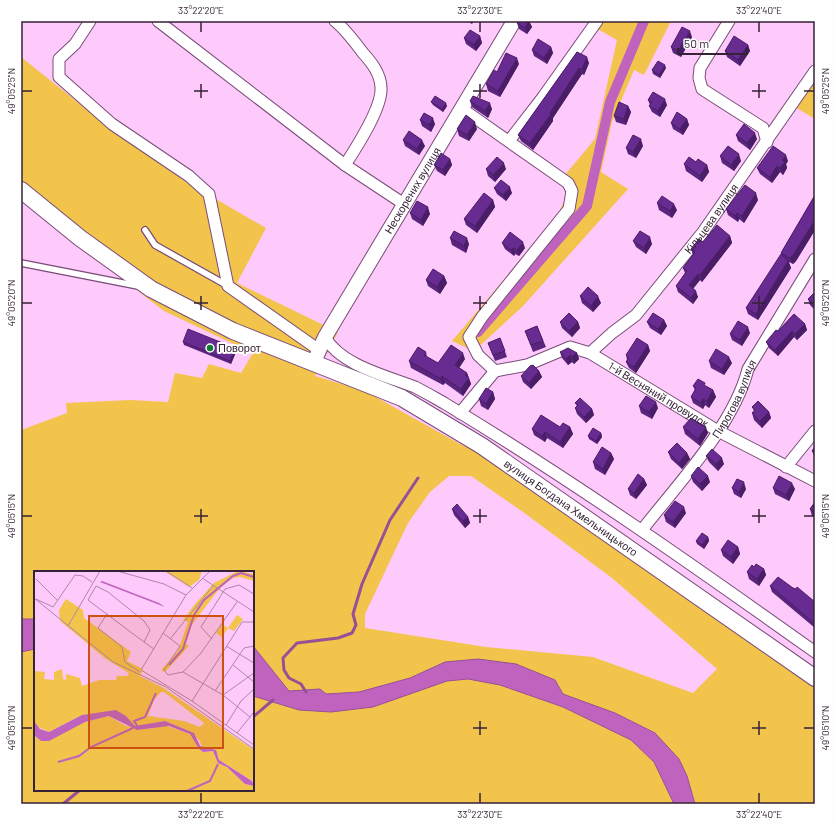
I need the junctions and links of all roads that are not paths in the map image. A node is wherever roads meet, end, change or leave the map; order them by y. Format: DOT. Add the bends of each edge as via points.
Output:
graph roads {
  1 [pos="90,21"];
  2 [pos="158,21"];
  3 [pos="334,21"];
  4 [pos="514,21"];
  5 [pos="597,21"];
  6 [pos="729,21"];
  7 [pos="815,71"];
  8 [pos="461,108"];
  9 [pos="509,141"];
  10 [pos="767,142"];
  11 [pos="345,165"];
  12 [pos="21,190"];
  13 [pos="404,204"];
  14 [pos="145,230"];
  15 [pos="815,259"];
  16 [pos="21,262"];
  17 [pos="228,286"];
  18 [pos="151,289"];
  19 [pos="319,350"];
  20 [pos="590,353"];
  21 [pos="495,371"];
  22 [pos="460,413"];
  23 [pos="815,431"];
  24 [pos="718,432"];
  25 [pos="786,467"];
  26 [pos="815,482"];
  27 [pos="642,530"];
  28 [pos="815,652"];
  29 [pos="815,678"];
  1 -- 17 [label="street" via="76,44 59,59 59,77 112,124 189,176 210,194"];
  2 -- 11 [label="street"];
  3 -- 11 [label="street" via="346,30 376,69 382,88 365,132"];
  4 -- 8 [label="street, Нескорених вулиця"];
  5 -- 9 [label="street"];
  6 -- 10 [label="street" via="700,68 702,89 763,128"];
  7 -- 10 [label="street, Кільцева вулиця"];
  8 -- 9 [label="street"];
  8 -- 13 [label="street, Нескорених вулиця"];
  9 -- 21 [label="street" via="568,183 572,191 569,209 482,317 469,337 478,355"];
  10 -- 20 [label="street, Кільцева вулиця" via="703,232 636,316"];
  11 -- 13 [label="street"];
  12 -- 18 [label="main road, вулиця Богдана Хмельницького" via="80,238"];
  13 -- 19 [label="street, Нескорених вулиця"];
  14 -- 17 [label="lane" via="155,245"];
  15 -- 24 [label="street, Пирогова вулиця" via="748,369 743,387"];
  16 -- 18 [label="lane"];
  17 -- 19 [label="street"];
  18 -- 19 [label="main road, вулиця Богдана Хмельницького" via="233,331"];
  19 -- 22 [label="street" via="336,352 359,365 416,388"];
  19 -- 29 [label="main road, вулиця Богдана Хмельницького" via="482,446"];
  20 -- 21 [label="street, 1-й Весняний провулок" via="570,347 527,365"];
  20 -- 24 [label="street, 1-й Весняний провулок"];
  21 -- 22 [label="street"];
  22 -- 27 [label="street"];
  23 -- 25 [label="street"];
  24 -- 25 [label="street, 1-й Весняний провулок"];
  24 -- 27 [label="street, Пирогова вулиця"];
  25 -- 26 [label="street, 1-й Весняний провулок"];
  27 -- 28 [label="street"];
}
